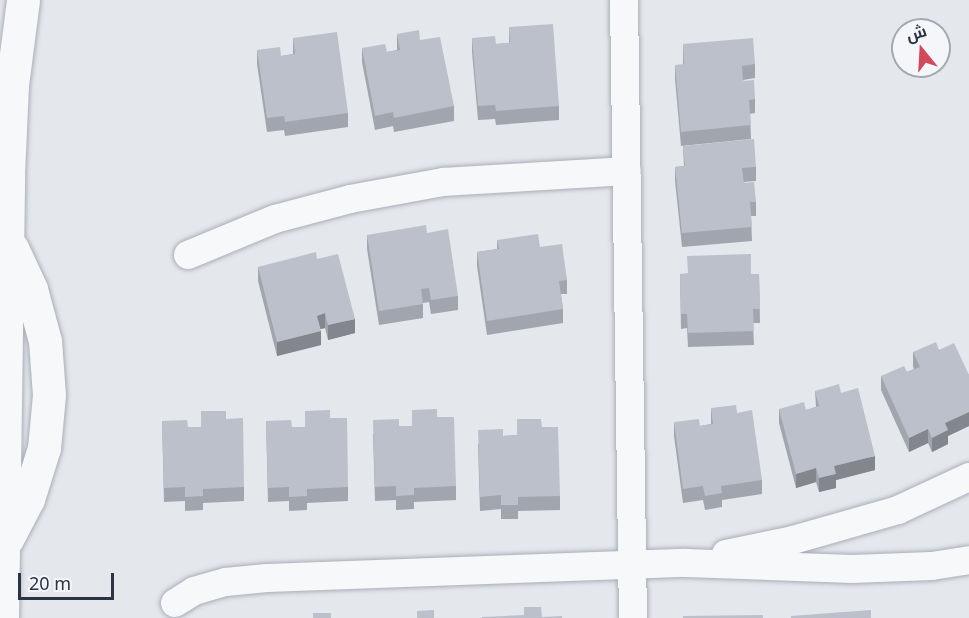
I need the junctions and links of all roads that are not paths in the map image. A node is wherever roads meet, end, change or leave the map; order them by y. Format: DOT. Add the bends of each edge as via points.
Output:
graph roads {
  1 [pos="23,0"];
  2 [pos="624,0"];
  3 [pos="627,171"];
  4 [pos="9,242"];
  5 [pos="188,255"];
  6 [pos="4,304"];
  7 [pos="969,477"];
  8 [pos="2,500"];
  9 [pos="3,546"];
  10 [pos="969,560"];
  11 [pos="686,563"];
  12 [pos="633,566"];
  13 [pos="175,603"];
  14 [pos="2,618"];
  15 [pos="633,618"];
  1 -- 4 [label="street" via="12,85"];
  2 -- 3 [label="street"];
  3 -- 5 [label="street" via="444,182 350,199 275,219"];
  3 -- 12 [label="street"];
  4 -- 6 [label="street"];
  4 -- 9 [label="street" via="32,290 43,331 49,395 44,448 28,499"];
  6 -- 8 [label="street"];
  7 -- 11 [label="street" via="898,510 793,540"];
  8 -- 9 [label="street"];
  9 -- 14 [label="street"];
  10 -- 11 [label="street" via="933,566 852,569"];
  11 -- 12 [label="street"];
  12 -- 13 [label="street" via="267,578 194,591"];
  12 -- 15 [label="street"];
}
